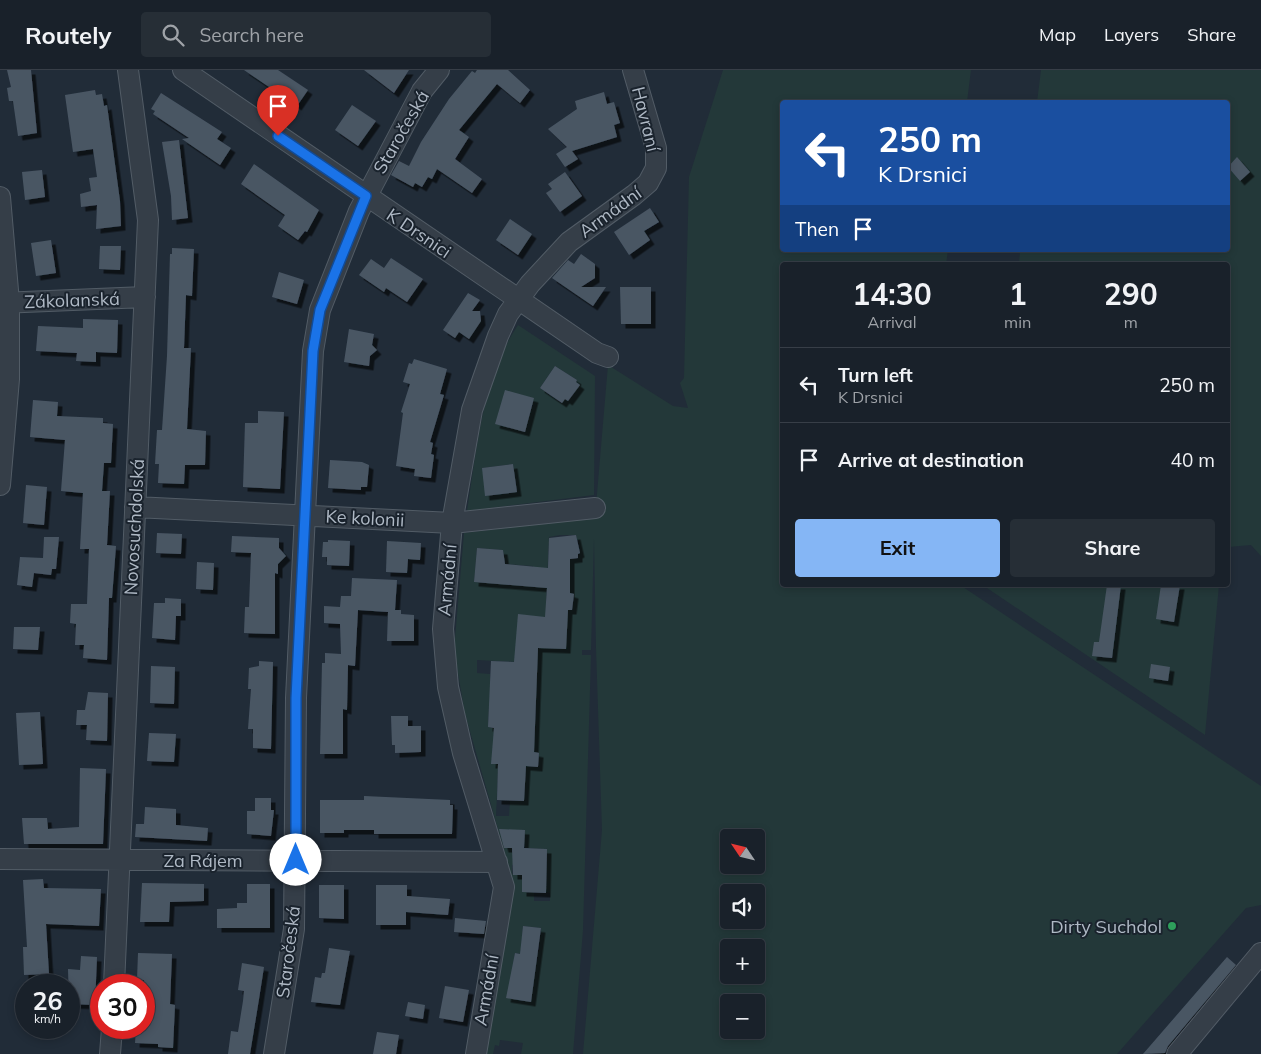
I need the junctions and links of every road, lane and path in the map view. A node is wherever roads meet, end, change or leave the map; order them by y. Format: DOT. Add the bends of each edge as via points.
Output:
graph roads {
  1 [pos="128,70"];
  2 [pos="183,70"];
  3 [pos="439,70"];
  4 [pos="633,70"];
  5 [pos="656,168"];
  6 [pos="0,196"];
  7 [pos="366,196"];
  8 [pos="145,297"];
  9 [pos="518,300"];
  10 [pos="5,302"];
  11 [pos="608,358"];
  12 [pos="0,485"];
  13 [pos="135,507"];
  14 [pos="595,508"];
  15 [pos="304,515"];
  16 [pos="452,523"];
  17 [pos="0,859"];
  18 [pos="119,860"];
  19 [pos="296,860"];
  20 [pos="497,862"];
  21 [pos="1261,952"];
  22 [pos="114,974"];
  23 [pos="111,1039"];
  24 [pos="110,1054"];
  25 [pos="274,1054"];
  26 [pos="476,1054"];
  27 [pos="1177,1054"];
  1 -- 8 [label="street, Novosuchdolská" via="148,220"];
  2 -- 7 [label="street, K Drsnici"];
  3 -- 7 [label="street, Staročeská" via="422,91"];
  4 -- 5 [label="street, Havraní" via="656,148"];
  5 -- 9 [label="street, Armádní" via="648,183 634,196 569,242"];
  6 -- 10 [label="street"];
  7 -- 9 [label="street, K Drsnici"];
  7 -- 15 [label="street, Staročeská" via="320,310 313,351"];
  8 -- 10 [label="street, Zákolanská"];
  8 -- 13 [label="street, Novosuchdolská"];
  9 -- 11 [label="street, K Drsnici"];
  9 -- 16 [label="street, Armádní" via="498,336 472,410"];
  10 -- 12 [label="street" via="8,379"];
  13 -- 15 [label="street, Ke kolonii"];
  13 -- 18 [label="street, Novosuchdolská"];
  14 -- 16 [label="street, Ke kolonii"];
  15 -- 16 [label="street, Ke kolonii"];
  15 -- 19 [label="street, Staročeská" via="296,698"];
  16 -- 20 [label="street, Armádní" via="443,629 448,687 463,753"];
  17 -- 18 [label="street, Za Rájem"];
  18 -- 19 [label="street, Za Rájem"];
  18 -- 22 [label="street, Novosuchdolská"];
  19 -- 20 [label="street, Za Rájem"];
  19 -- 25 [label="street, Staročeská" via="294,929"];
  20 -- 26 [label="street, Armádní" via="504,888"];
  21 -- 27 [label="street"];
  23 -- 24 [label="street"];
}
